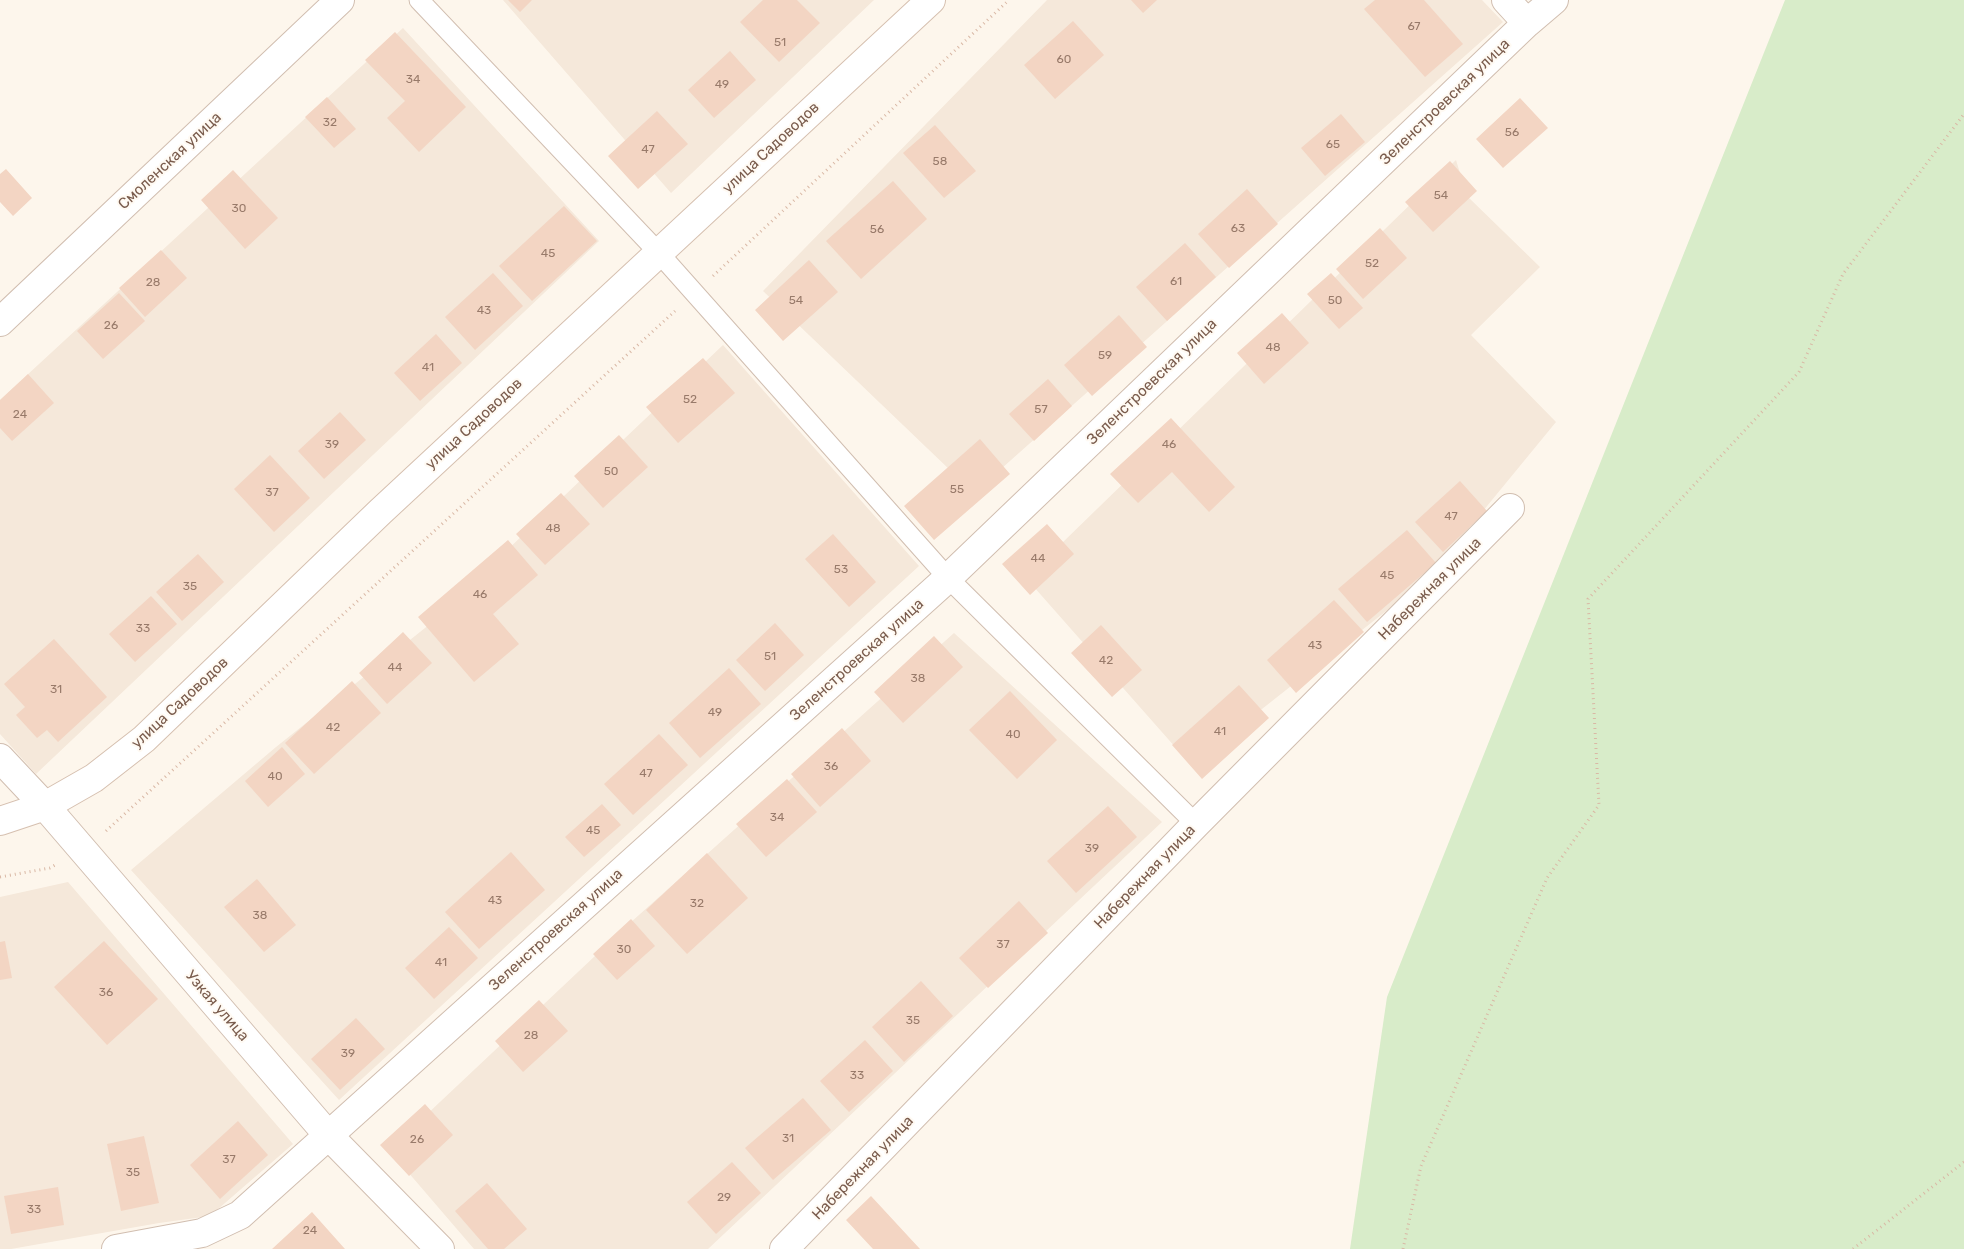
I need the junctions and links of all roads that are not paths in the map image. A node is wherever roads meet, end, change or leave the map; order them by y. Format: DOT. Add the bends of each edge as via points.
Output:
graph roads {
  1 [pos="340,0"];
  2 [pos="419,0"];
  3 [pos="931,0"];
  4 [pos="1506,0"];
  5 [pos="1554,0"];
  6 [pos="1527,23"];
  7 [pos="658,252"];
  8 [pos="0,322"];
  9 [pos="1510,508"];
  10 [pos="948,578"];
  11 [pos="0,758"];
  12 [pos="45,806"];
  13 [pos="0,821"];
  14 [pos="1196,824"];
  15 [pos="328,1135"];
  16 [pos="116,1249"];
  17 [pos="440,1249"];
  18 [pos="784,1249"];
  1 -- 8 [label="street, Смоленская улица"];
  2 -- 7 [label="lane"];
  3 -- 7 [label="street, улица Садоводов"];
  4 -- 6 [label="street"];
  5 -- 6 [label="street, Зеленстроевская улица"];
  6 -- 10 [label="street, Зеленстроевская улица"];
  7 -- 10 [label="lane"];
  7 -- 12 [label="street, улица Садоводов" via="144,739 94,778"];
  9 -- 14 [label="street, Набережная улица"];
  10 -- 14 [label="lane"];
  10 -- 15 [label="street, Зеленстроевская улица"];
  11 -- 12 [label="street, Узкая улица"];
  12 -- 13 [label="street, улица Садоводов"];
  12 -- 15 [label="street, Узкая улица"];
  14 -- 18 [label="street, Набережная улица"];
  15 -- 16 [label="street, Зеленстроевская улица" via="240,1215 202,1233"];
  15 -- 17 [label="street, Узкая улица"];
}
